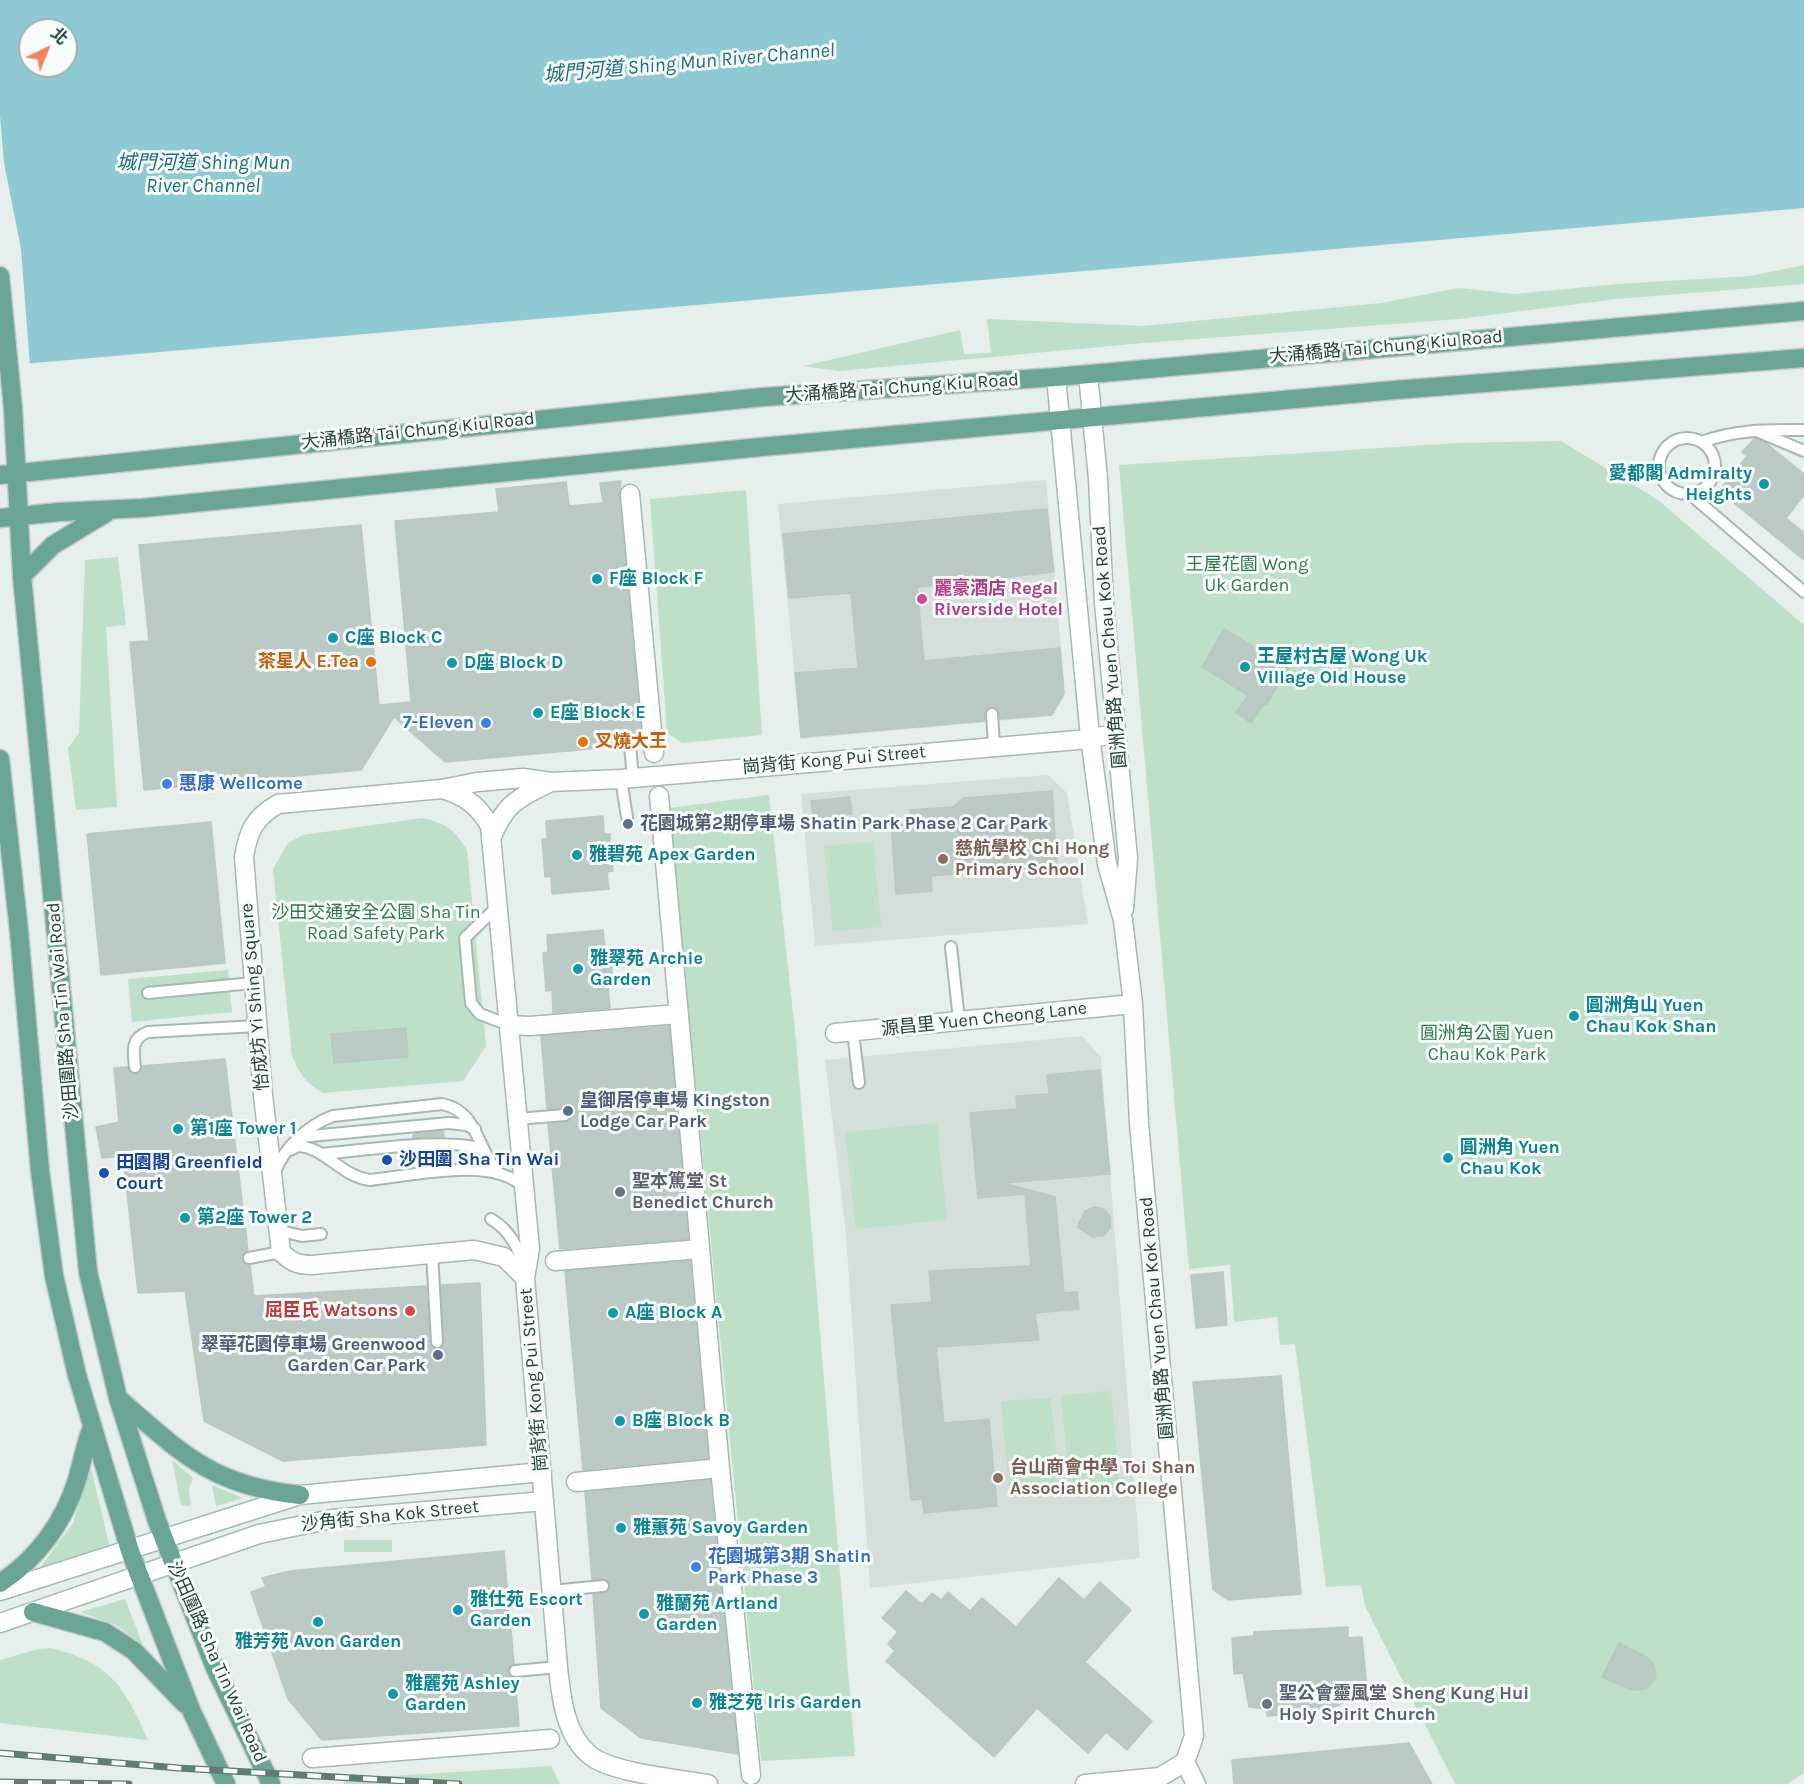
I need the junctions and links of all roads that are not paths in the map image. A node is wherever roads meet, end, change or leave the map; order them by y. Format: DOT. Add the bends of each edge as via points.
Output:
graph roads {
  1 [pos="0,276"];
  2 [pos="1804,311"];
  3 [pos="1804,358"];
  4 [pos="1088,374"];
  5 [pos="1056,377"];
  6 [pos="1092,418"];
  7 [pos="1060,421"];
  8 [pos="1753,430"];
  9 [pos="1804,430"];
  10 [pos="1702,442"];
  11 [pos="1804,452"];
  12 [pos="8,474"];
  13 [pos="630,494"];
  14 [pos="1690,495"];
  15 [pos="110,510"];
  16 [pos="9,517"];
  17 [pos="22,576"];
  18 [pos="1804,591"];
  19 [pos="992,714"];
  20 [pos="1116,734"];
  21 [pos="1090,737"];
  22 [pos="630,746"];
  23 [pos="994,746"];
  24 [pos="654,753"];
  25 [pos="0,759"];
  26 [pos="627,778"];
  27 [pos="551,782"];
  28 [pos="442,789"];
  29 [pos="659,796"];
  30 [pos="627,818"];
  31 [pos="490,841"];
  32 [pos="498,906"];
  33 [pos="1123,920"];
  34 [pos="951,947"];
  35 [pos="254,983"];
  36 [pos="148,993"];
  37 [pos="1133,1004"];
  38 [pos="678,1014"];
  39 [pos="959,1020"];
  40 [pos="509,1025"];
  41 [pos="257,1026"];
  42 [pos="844,1033"];
  43 [pos="135,1067"];
  44 [pos="859,1083"];
  45 [pos="566,1115"];
  46 [pos="517,1119"];
  47 [pos="475,1129"];
  48 [pos="300,1137"];
  49 [pos="484,1150"];
  50 [pos="287,1152"];
  51 [pos="321,1154"];
  52 [pos="498,1172"];
  53 [pos="272,1181"];
  54 [pos="525,1188"];
  55 [pos="491,1219"];
  56 [pos="277,1230"];
  57 [pos="321,1234"];
  58 [pos="700,1249"];
  59 [pos="281,1252"];
  60 [pos="432,1253"];
  61 [pos="249,1258"];
  62 [pos="555,1261"];
  63 [pos="525,1278"];
  64 [pos="437,1342"];
  65 [pos="118,1398"];
  66 [pos="92,1427"];
  67 [pos="720,1468"];
  68 [pos="542,1472"];
  69 [pos="576,1482"];
  70 [pos="300,1496"];
  71 [pos="544,1501"];
  72 [pos="164,1540"];
  73 [pos="130,1551"];
  74 [pos="173,1565"];
  75 [pos="139,1576"];
  76 [pos="0,1583"];
  77 [pos="603,1586"];
  78 [pos="0,1591"];
  79 [pos="551,1591"];
  80 [pos="33,1612"];
  81 [pos="0,1623"];
  82 [pos="558,1667"];
  83 [pos="515,1671"];
  84 [pos="190,1710"];
  85 [pos="550,1739"];
  86 [pos="312,1758"];
  87 [pos="1185,1762"];
  88 [pos="751,1775"];
  89 [pos="1120,1782"];
  90 [pos="226,1784"];
  91 [pos="271,1784"];
  92 [pos="708,1784"];
  93 [pos="1085,1784"];
  94 [pos="1196,1784"];
  1 -- 12 [label="main road, 沙田圍路 Sha Tin Wai Road" via="12,399"];
  2 -- 4 [label="main road, 大涌橋路 Tai Chung Kiu Road"];
  3 -- 6 [label="main road"];
  4 -- 5 [label="main road, 大涌橋路 Tai Chung Kiu Road"];
  4 -- 6 [label="street, 圓洲角路 Yuen Chau Kok Road"];
  5 -- 7 [label="street, 圓洲角路 Yuen Chau Kok Road"];
  5 -- 12 [label="main road, 大涌橋路 Tai Chung Kiu Road" via="608,411"];
  6 -- 7 [label="main road"];
  6 -- 20 [label="street, 圓洲角路 Yuen Chau Kok Road"];
  7 -- 15 [label="main road"];
  7 -- 21 [label="street, 圓洲角路 Yuen Chau Kok Road"];
  8 -- 9 [label="lane"];
  8 -- 10 [label="lane"];
  8 -- 11 [label="lane"];
  10 -- 14 [label="lane" via="1710,449 1716,467 1707,487"];
  10 -- 14 [label="lane" via="1692,438 1673,441 1659,459 1659,474 1664,483 1680,494"];
  12 -- 16 [label="main road, 沙田圍路 Sha Tin Wai Road"];
  13 -- 24 [label="street"];
  14 -- 18 [label="lane"];
  15 -- 16 [label="main road"];
  15 -- 17 [label="main road" via="59,540"];
  16 -- 17 [label="main road, 沙田圍路 Sha Tin Wai Road"];
  17 -- 65 [label="main road, 沙田圍路 Sha Tin Wai Road" via="88,1272"];
  19 -- 23 [label="lane"];
  20 -- 21 [label="street, 崗背街 Kong Pui Street"];
  20 -- 33 [label="street, 圓洲角路 Yuen Chau Kok Road" via="1128,858"];
  21 -- 23 [label="street, 崗背街 Kong Pui Street"];
  21 -- 33 [label="street, 圓洲角路 Yuen Chau Kok Road" via="1107,864"];
  22 -- 26 [label="lane"];
  23 -- 26 [label="street, 崗背街 Kong Pui Street"];
  25 -- 66 [label="main road, 沙田圍路 Sha Tin Wai Road" via="40,1171 54,1276"];
  26 -- 27 [label="street, 崗背街 Kong Pui Street"];
  26 -- 30 [label="lane"];
  27 -- 28 [label="street, 崗背街 Kong Pui Street" via="524,778"];
  27 -- 31 [label="street, 崗背街 Kong Pui Street" via="508,806"];
  28 -- 31 [label="street, 崗背街 Kong Pui Street" via="460,794 476,805 489,826"];
  28 -- 35 [label="street, 怡成坊 Yi Shing Square" via="278,804 254,822 244,857"];
  29 -- 38 [label="street"];
  31 -- 32 [label="street, 崗背街 Kong Pui Street"];
  32 -- 40 [label="street, 崗背街 Kong Pui Street"];
  32 -- 40 [label="lane" via="465,938 471,1003 480,1014"];
  33 -- 37 [label="street, 圓洲角路 Yuen Chau Kok Road"];
  34 -- 39 [label="lane"];
  35 -- 36 [label="lane"];
  35 -- 41 [label="street, 怡成坊 Yi Shing Square"];
  37 -- 39 [label="street, 源昌里 Yuen Cheong Lane"];
  37 -- 87 [label="street, 圓洲角路 Yuen Chau Kok Road" via="1139,1123 1194,1736"];
  38 -- 40 [label="street"];
  38 -- 58 [label="street"];
  39 -- 42 [label="street, 源昌里 Yuen Cheong Lane"];
  40 -- 46 [label="street, 崗背街 Kong Pui Street"];
  41 -- 43 [label="lane" via="177,1029 140,1035 132,1048"];
  41 -- 53 [label="street, 怡成坊 Yi Shing Square"];
  42 -- 44 [label="lane"];
  45 -- 46 [label="lane"];
  46 -- 54 [label="street, 崗背街 Kong Pui Street"];
  47 -- 48 [label="lane" via="449,1124"];
  47 -- 48 [label="lane" via="457,1108 442,1104 333,1116"];
  47 -- 49 [label="lane"];
  48 -- 50 [label="lane"];
  49 -- 51 [label="lane" via="441,1144"];
  49 -- 52 [label="lane"];
  50 -- 51 [label="lane" via="298,1146"];
  50 -- 53 [label="lane"];
  51 -- 52 [label="lane" via="347,1173 370,1180 448,1172"];
  52 -- 54 [label="lane"];
  53 -- 56 [label="street, 怡成坊 Yi Shing Square"];
  54 -- 63 [label="street, 崗背街 Kong Pui Street" via="530,1249"];
  55 -- 63 [label="lane" via="512,1240 521,1256"];
  56 -- 57 [label="lane" via="302,1236"];
  56 -- 59 [label="street, 怡成坊 Yi Shing Square"];
  58 -- 62 [label="street"];
  58 -- 67 [label="street"];
  59 -- 60 [label="street" via="300,1265"];
  59 -- 61 [label="lane"];
  60 -- 63 [label="street" via="489,1252 504,1257"];
  60 -- 64 [label="lane"];
  63 -- 68 [label="street, 崗背街 Kong Pui Street"];
  65 -- 70 [label="main road" via="201,1466 266,1492"];
  65 -- 72 [label="main road, 沙田圍路 Sha Tin Wai Road"];
  66 -- 73 [label="main road, 沙田圍路 Sha Tin Wai Road"];
  66 -- 76 [label="main road" via="74,1487 56,1526 23,1565"];
  67 -- 69 [label="street"];
  67 -- 88 [label="street"];
  68 -- 70 [label="street, 沙角街 Sha Kok Street"];
  68 -- 71 [label="street, 崗背街 Kong Pui Street"];
  70 -- 72 [label="street, 沙角街 Sha Kok Street"];
  71 -- 74 [label="street, 沙角街 Sha Kok Street" via="332,1519 259,1534"];
  71 -- 79 [label="street, 崗背街 Kong Pui Street"];
  72 -- 73 [label="street, 沙田圍路 Sha Tin Wai Road"];
  72 -- 74 [label="main road, 沙田圍路 Sha Tin Wai Road"];
  73 -- 75 [label="main road, 沙田圍路 Sha Tin Wai Road"];
  73 -- 78 [label="street"];
  74 -- 75 [label="street, 沙角街 Sha Kok Street"];
  74 -- 91 [label="main road, 沙田圍路 Sha Tin Wai Road" via="215,1668"];
  75 -- 80 [label="street, 沙角街 Sha Kok Street"];
  75 -- 84 [label="main road, 沙田圍路 Sha Tin Wai Road"];
  77 -- 79 [label="lane"];
  79 -- 82 [label="street, 崗背街 Kong Pui Street"];
  80 -- 81 [label="street, 沙角街 Sha Kok Street"];
  80 -- 84 [label="main road" via="105,1632 134,1651"];
  82 -- 83 [label="lane"];
  82 -- 92 [label="street, 崗背街 Kong Pui Street" via="566,1716 576,1738 591,1756 644,1773"];
  84 -- 90 [label="main road, 沙田圍路 Sha Tin Wai Road"];
  85 -- 86 [label="street"];
  87 -- 89 [label="street" via="1160,1777"];
  87 -- 94 [label="street"];
  89 -- 93 [label="street"];
}
